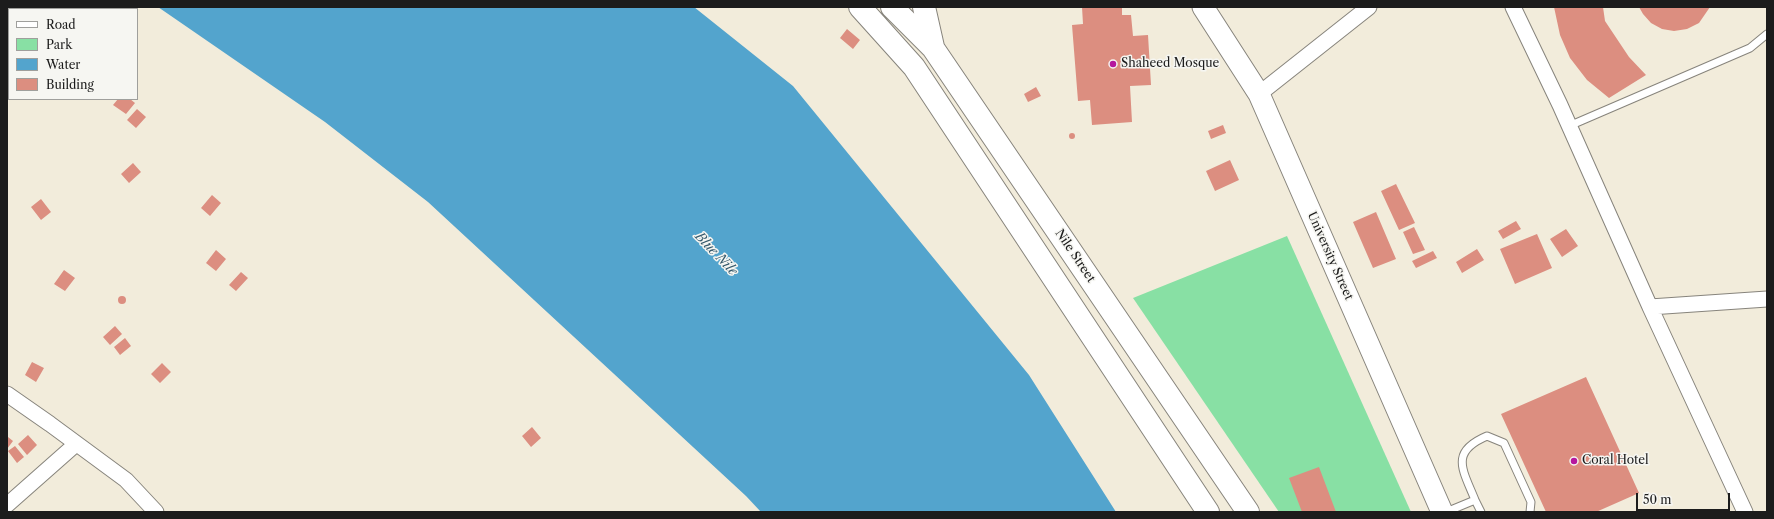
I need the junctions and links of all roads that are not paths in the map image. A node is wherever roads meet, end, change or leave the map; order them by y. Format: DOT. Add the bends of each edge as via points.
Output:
graph roads {
  1 [pos="892,7"];
  2 [pos="924,7"];
  3 [pos="1203,7"];
  4 [pos="1369,7"];
  5 [pos="1513,7"];
  6 [pos="873,12"];
  7 [pos="1767,34"];
  8 [pos="933,48"];
  9 [pos="1259,94"];
  10 [pos="1569,126"];
  11 [pos="1027,186"];
  12 [pos="1004,203"];
  13 [pos="1767,299"];
  14 [pos="1650,307"];
  15 [pos="7,394"];
  16 [pos="76,444"];
  17 [pos="1475,500"];
  18 [pos="7,506"];
  19 [pos="152,511"];
  20 [pos="1208,512"];
  21 [pos="1248,512"];
  22 [pos="1442,512"];
  23 [pos="1446,512"];
  24 [pos="1481,512"];
  25 [pos="1530,512"];
  26 [pos="1745,512"];
  1 -- 8 [label="main road, Nile Street"];
  2 -- 8 [label="main road"];
  3 -- 9 [label="main road, University Street"];
  4 -- 9 [label="street"];
  5 -- 10 [label="street"];
  6 -- 12 [label="main road" via="914,67"];
  7 -- 10 [label="lane" via="1750,48"];
  8 -- 11 [label="main road, Nile Street"];
  9 -- 22 [label="main road, University Street"];
  10 -- 14 [label="street"];
  11 -- 12 [label="main road"];
  11 -- 21 [label="main road, Nile Street"];
  12 -- 20 [label="main road"];
  13 -- 14 [label="street"];
  14 -- 26 [label="street"];
  15 -- 16 [label="street"];
  16 -- 18 [label="street"];
  16 -- 19 [label="street" via="126,480"];
  17 -- 23 [label="lane"];
  17 -- 24 [label="lane"];
  17 -- 25 [label="lane" via="1462,468 1462,456 1468,447 1487,436 1504,443 1531,502"];
}
